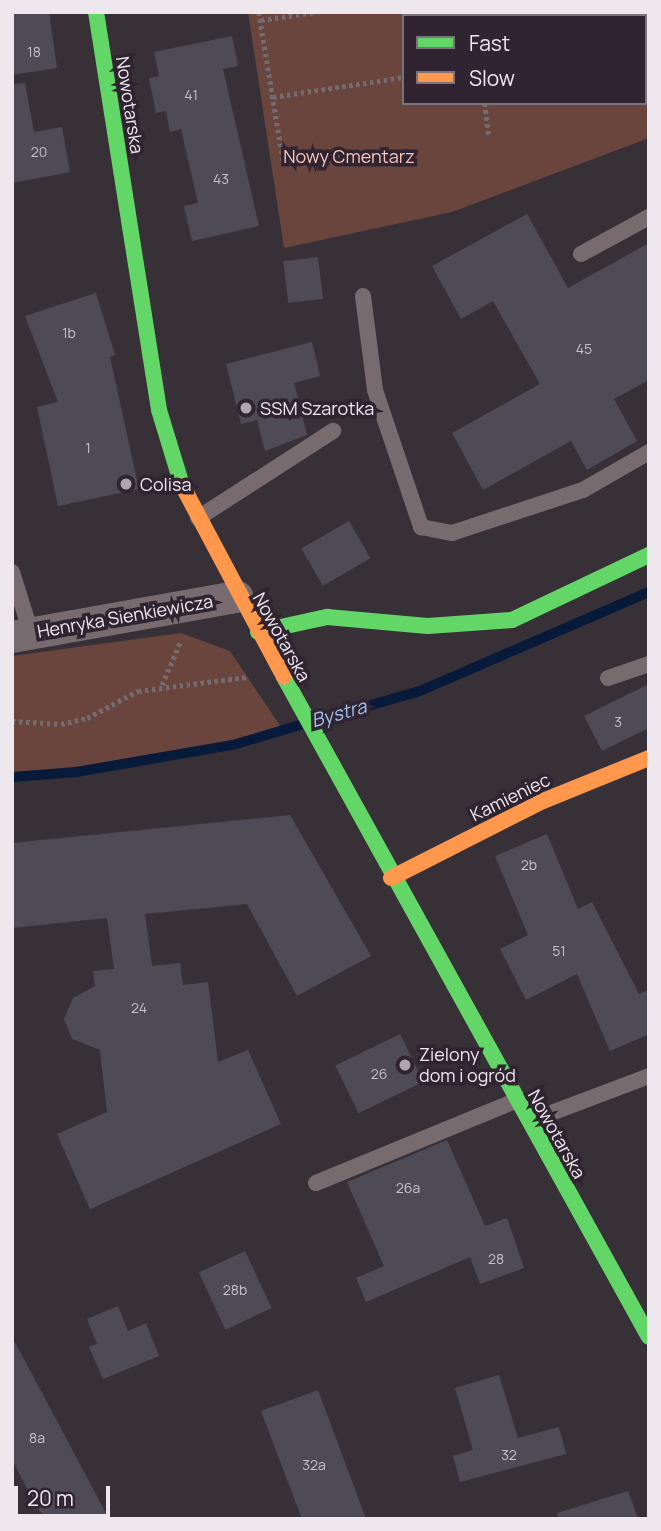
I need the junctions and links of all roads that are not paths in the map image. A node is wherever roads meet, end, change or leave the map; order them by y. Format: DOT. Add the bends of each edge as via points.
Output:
graph roads {
  1 [pos="96,12"];
  2 [pos="649,217"];
  3 [pos="581,254"];
  4 [pos="363,296"];
  5 [pos="333,431"];
  6 [pos="649,452"];
  7 [pos="198,518"];
  8 [pos="649,555"];
  9 [pos="12,572"];
  10 [pos="237,597"];
  11 [pos="258,632"];
  12 [pos="22,635"];
  13 [pos="649,664"];
  14 [pos="608,678"];
  15 [pos="649,758"];
  16 [pos="391,878"];
  17 [pos="649,1076"];
  18 [pos="517,1100"];
  19 [pos="530,1122"];
  20 [pos="316,1182"];
  21 [pos="649,1337"];
  1 -- 7 [label="main road, Nowotarska" via="159,410"];
  2 -- 3 [label="lane"];
  4 -- 6 [label="lane" via="375,390 421,527 452,533 570,495"];
  5 -- 7 [label="lane"];
  7 -- 10 [label="main road, Nowotarska"];
  8 -- 11 [label="main road" via="561,601 512,620 428,626 327,617"];
  9 -- 12 [label="lane"];
  10 -- 11 [label="main road, Nowotarska"];
  10 -- 12 [label="street, Henryka Sienkiewicza"];
  11 -- 16 [label="main road, Nowotarska"];
  13 -- 14 [label="lane"];
  15 -- 16 [label="main road, Kamieniec" via="543,801"];
  16 -- 18 [label="main road, Nowotarska"];
  17 -- 19 [label="lane"];
  18 -- 19 [label="main road, Nowotarska"];
  18 -- 20 [label="lane"];
  19 -- 21 [label="main road, Nowotarska"];
}
